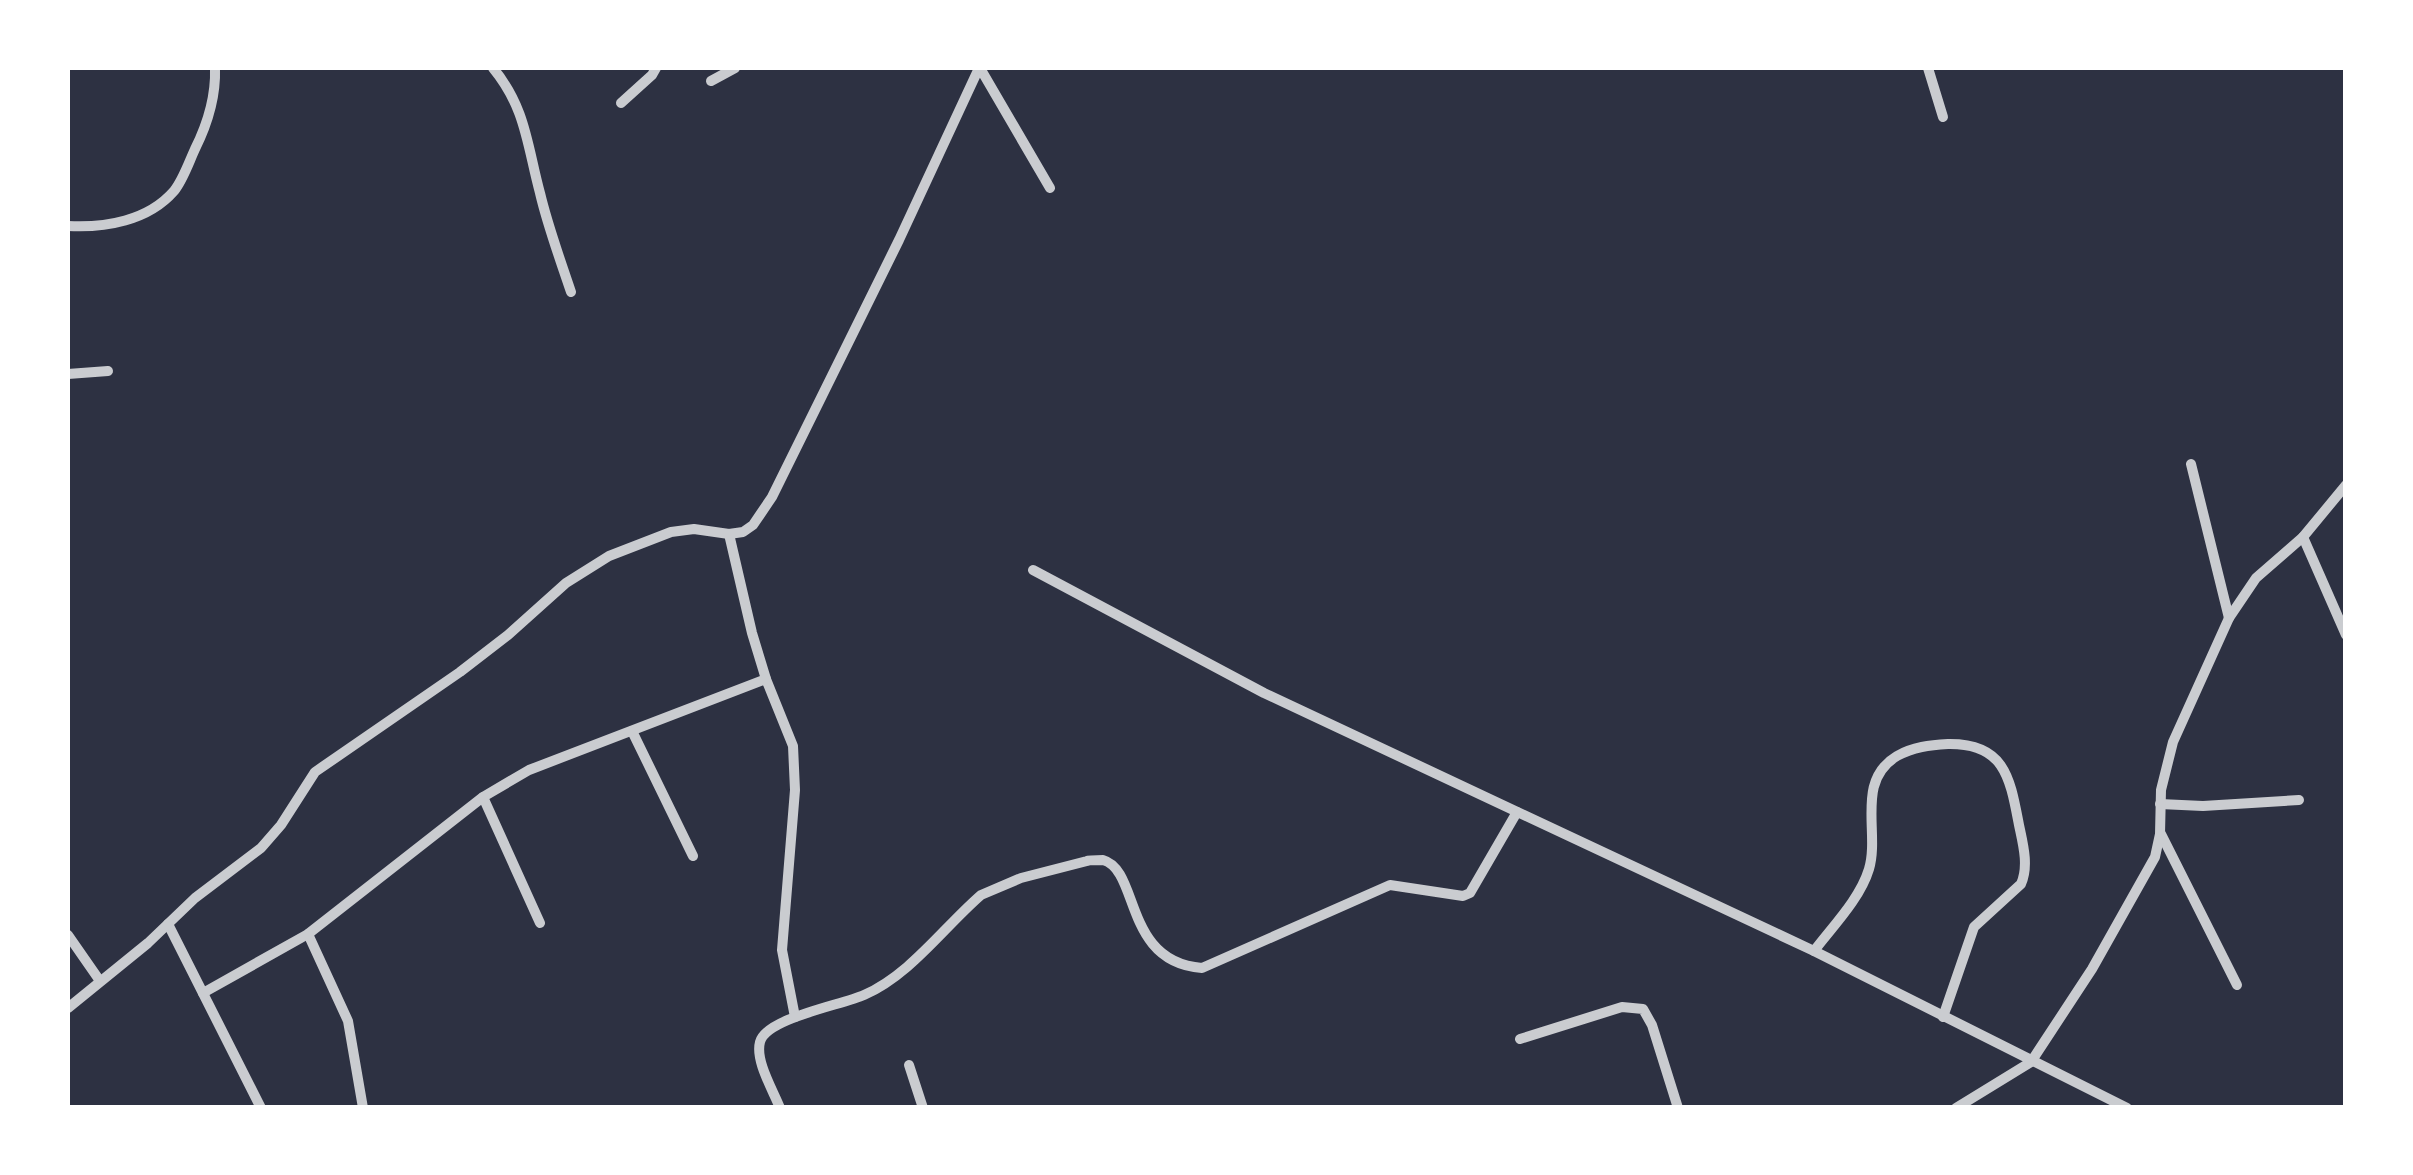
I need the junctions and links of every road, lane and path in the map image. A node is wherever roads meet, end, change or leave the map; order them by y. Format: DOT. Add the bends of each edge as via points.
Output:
graph roads {
  1 [pos="215,68"];
  2 [pos="493,68"];
  3 [pos="656,68"];
  4 [pos="735,68"];
  5 [pos="979,68"];
  6 [pos="1928,68"];
  7 [pos="711,81"];
  8 [pos="621,103"];
  9 [pos="1943,118"];
  10 [pos="1050,188"];
  11 [pos="68,226"];
  12 [pos="571,292"];
  13 [pos="108,371"];
  14 [pos="68,374"];
  15 [pos="2192,464"];
  16 [pos="2346,485"];
  17 [pos="730,534"];
  18 [pos="2303,537"];
  19 [pos="1033,570"];
  20 [pos="2229,618"];
  21 [pos="2346,636"];
  22 [pos="766,679"];
  23 [pos="632,731"];
  24 [pos="483,798"];
  25 [pos="2299,800"];
  26 [pos="2160,804"];
  27 [pos="1517,812"];
  28 [pos="2160,834"];
  29 [pos="692,856"];
  30 [pos="540,923"];
  31 [pos="168,924"];
  32 [pos="308,934"];
  33 [pos="68,935"];
  34 [pos="1814,951"];
  35 [pos="100,981"];
  36 [pos="2237,985"];
  37 [pos="203,993"];
  38 [pos="68,1008"];
  39 [pos="795,1017"];
  40 [pos="1943,1017"];
  41 [pos="1520,1039"];
  42 [pos="2031,1062"];
  43 [pos="909,1064"];
  44 [pos="261,1108"];
  45 [pos="363,1108"];
  46 [pos="780,1108"];
  47 [pos="924,1108"];
  48 [pos="1678,1108"];
  49 [pos="1956,1108"];
  50 [pos="2127,1108"];
  1 -- 11 [label="street" via="208,123 175,190 122,222"];
  2 -- 12 [label="street" via="526,125 538,189"];
  3 -- 8 [label="street"];
  4 -- 7 [label="street"];
  5 -- 10 [label="street"];
  5 -- 17 [label="street" via="772,498 753,525"];
  6 -- 9 [label="street"];
  13 -- 14 [label="street"];
  15 -- 20 [label="street"];
  16 -- 18 [label="street"];
  17 -- 22 [label="street"];
  17 -- 31 [label="street" via="670,532 620,550 566,583 460,672 315,772 261,848"];
  18 -- 20 [label="street" via="2256,578"];
  18 -- 21 [label="street"];
  19 -- 27 [label="street" via="1264,693"];
  20 -- 26 [label="street" via="2173,742"];
  22 -- 23 [label="street"];
  22 -- 39 [label="street" via="793,746 782,950"];
  23 -- 24 [label="street" via="529,770"];
  23 -- 29 [label="street"];
  24 -- 30 [label="street"];
  24 -- 32 [label="street"];
  25 -- 26 [label="street"];
  26 -- 28 [label="street"];
  27 -- 34 [label="street"];
  27 -- 39 [label="street" via="1470,894 1390,884 1202,968 1164,957 1112,865 1102,860 1021,878 981,895 886,984"];
  28 -- 36 [label="street"];
  28 -- 42 [label="street" via="2126,913"];
  31 -- 35 [label="street"];
  31 -- 37 [label="street"];
  32 -- 37 [label="street"];
  32 -- 45 [label="street" via="348,1021"];
  33 -- 35 [label="street"];
  34 -- 40 [label="street"];
  34 -- 40 [label="street" via="1869,871 1871,798 1882,769 1929,745 1989,752 2008,775 2024,876 1974,928"];
  35 -- 38 [label="street"];
  37 -- 44 [label="street"];
  39 -- 46 [label="street" via="766,1030 759,1043"];
  40 -- 42 [label="street"];
  41 -- 48 [label="street" via="1622,1008 1644,1009"];
  42 -- 49 [label="street"];
  42 -- 50 [label="street"];
  43 -- 47 [label="street"];
}
